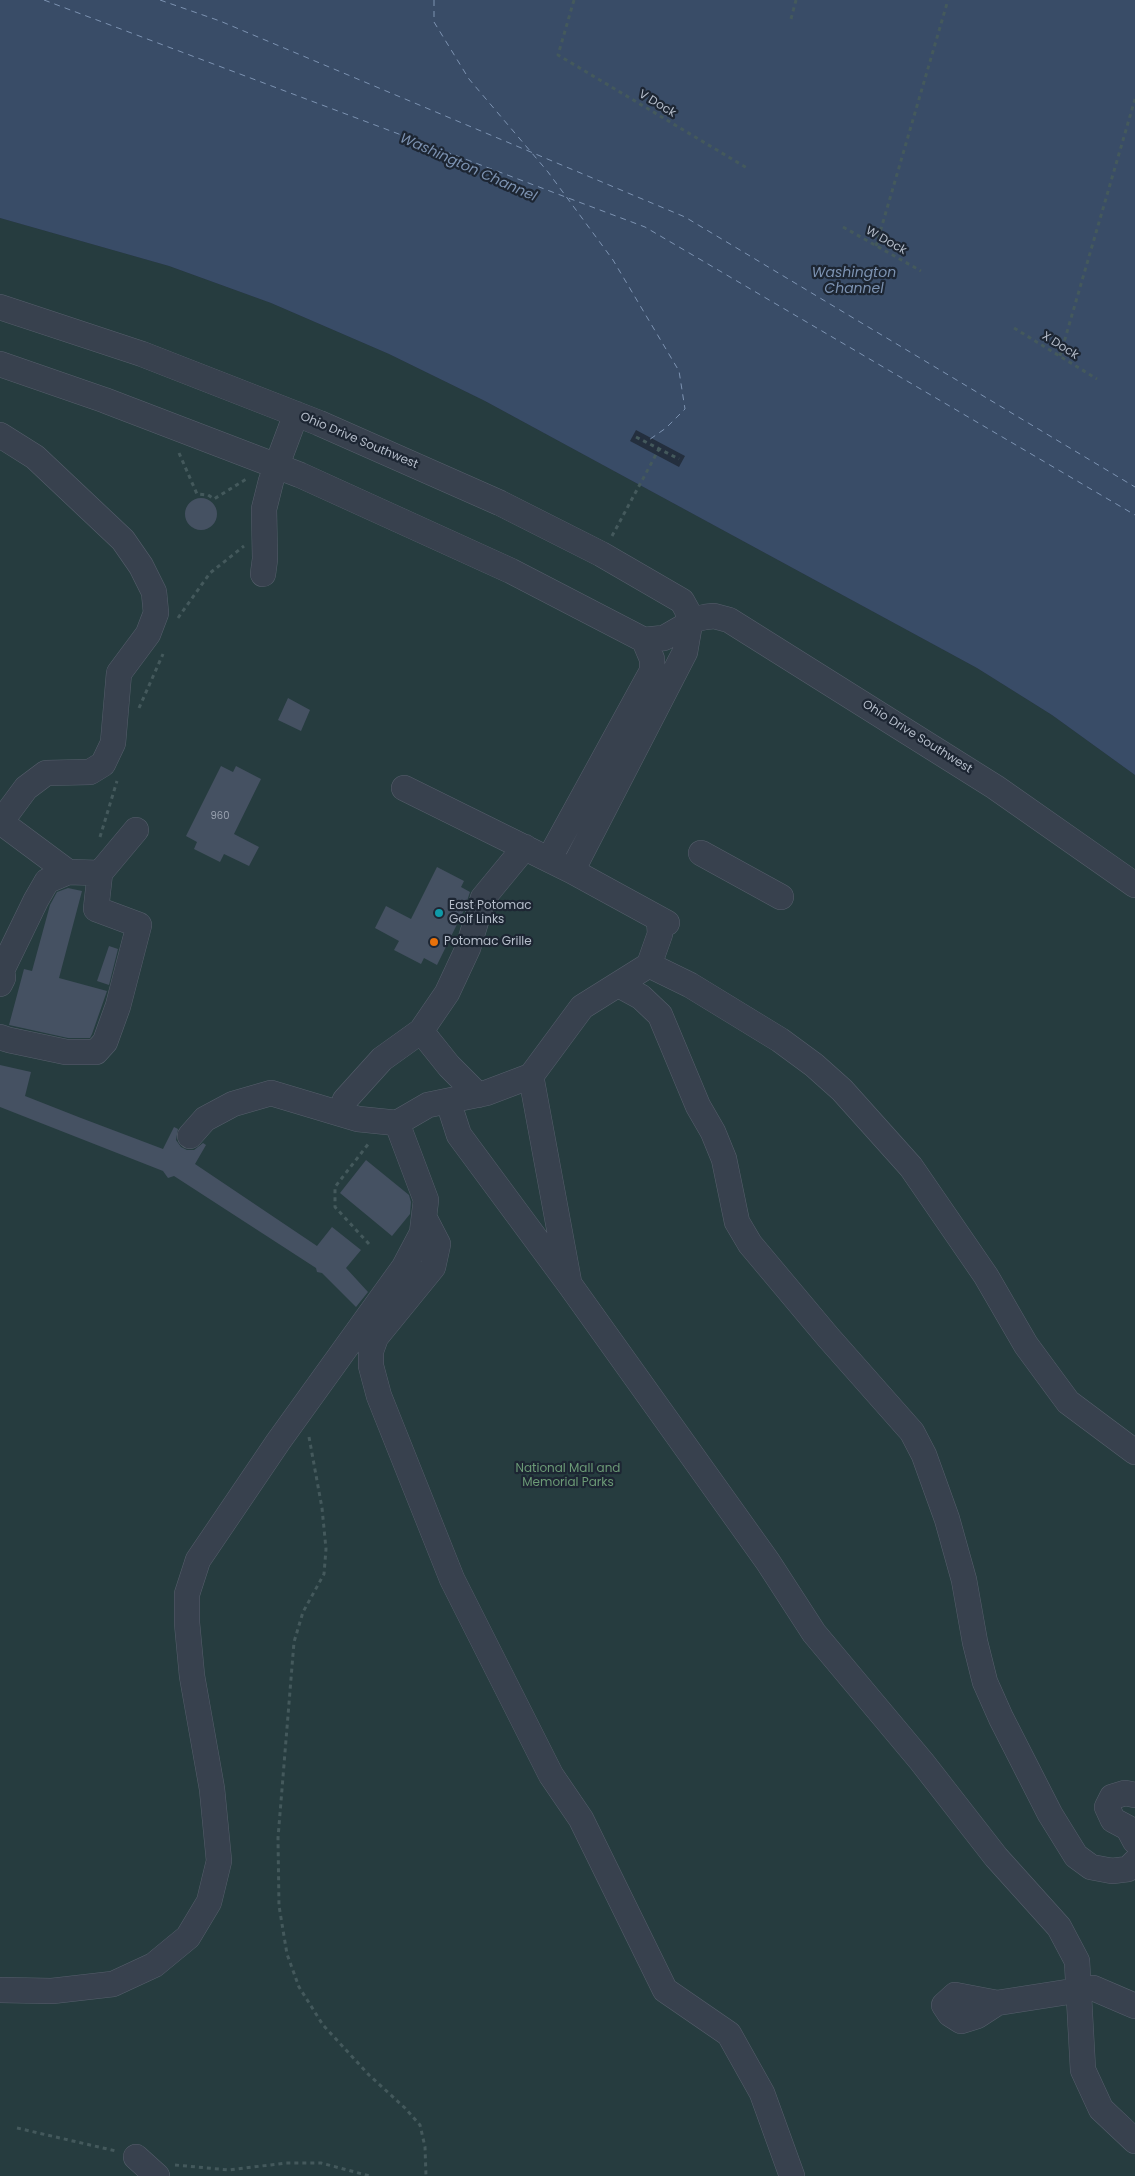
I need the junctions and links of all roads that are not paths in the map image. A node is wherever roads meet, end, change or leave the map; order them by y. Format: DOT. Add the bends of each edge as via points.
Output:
graph roads {
  1 [pos="0,307"];
  2 [pos="0,364"];
  3 [pos="296,414"];
  4 [pos="0,435"];
  5 [pos="277,466"];
  6 [pos="263,574"];
  7 [pos="690,623"];
  8 [pos="644,640"];
  9 [pos="404,788"];
  10 [pos="1,823"];
  11 [pos="136,830"];
  12 [pos="525,847"];
  13 [pos="701,853"];
  14 [pos="549,859"];
  15 [pos="572,871"];
  16 [pos="85,872"];
  17 [pos="1135,886"];
  18 [pos="781,897"];
  19 [pos="649,965"];
  20 [pos="0,984"];
  21 [pos="619,985"];
  22 [pos="421,1031"];
  23 [pos="0,1036"];
  24 [pos="531,1076"];
  25 [pos="478,1095"];
  26 [pos="448,1101"];
  27 [pos="340,1112"];
  28 [pos="386,1122"];
  29 [pos="190,1136"];
  30 [pos="424,1217"];
  31 [pos="570,1285"];
  32 [pos="1135,1452"];
  33 [pos="1135,1795"];
  34 [pos="1135,1841"];
  35 [pos="1135,1862"];
  36 [pos="0,1990"];
  37 [pos="1079,1990"];
  38 [pos="997,2003"];
  39 [pos="1135,2006"];
  40 [pos="1135,2141"];
  41 [pos="136,2157"];
  42 [pos="157,2176"];
  43 [pos="792,2176"];
  1 -- 3 [label="street, Ohio Drive Southwest" via="142,354"];
  2 -- 5 [label="street"];
  3 -- 5 [label="street"];
  3 -- 7 [label="street, Ohio Drive Southwest" via="500,503 602,554 682,601"];
  4 -- 10 [label="street" via="35,457 123,540 154,592 156,613 148,634 119,672 113,743 103,764 90,772 46,773 26,788"];
  5 -- 6 [label="street" via="264,509 266,559"];
  5 -- 8 [label="street" via="503,567"];
  7 -- 8 [label="street, Ohio Drive Southwest" via="664,638"];
  7 -- 15 [label="street" via="685,652"];
  7 -- 17 [label="street, Ohio Drive Southwest" via="714,616 744,628 995,787"];
  8 -- 14 [label="street" via="652,659 652,671"];
  9 -- 12 [label="street"];
  10 -- 16 [label="street"];
  11 -- 16 [label="street"];
  12 -- 14 [label="street"];
  12 -- 22 [label="street" via="483,898 468,948 447,993"];
  13 -- 18 [label="street"];
  14 -- 15 [label="street"];
  15 -- 19 [label="street" via="663,921"];
  16 -- 20 [label="street" via="47,881 2,970"];
  16 -- 23 [label="street" via="96,909 139,925 106,1042 96,1052 66,1052"];
  19 -- 21 [label="street"];
  19 -- 32 [label="street" via="690,985 780,1040 842,1090 911,1167 986,1276 1026,1345 1068,1402"];
  21 -- 24 [label="street" via="582,1007"];
  21 -- 35 [label="street" via="641,997 660,1015 724,1159 737,1222 750,1244 912,1432 924,1456 964,1580 985,1682 1050,1814 1076,1856 1091,1868 1128,1869"];
  22 -- 25 [label="street"];
  22 -- 27 [label="street" via="382,1059 345,1100"];
  24 -- 25 [label="street"];
  24 -- 31 [label="street"];
  25 -- 26 [label="street"];
  26 -- 28 [label="street" via="428,1105"];
  26 -- 31 [label="street" via="459,1135"];
  27 -- 28 [label="street" via="358,1119"];
  27 -- 29 [label="street" via="271,1093 232,1104 205,1119"];
  28 -- 30 [label="street" via="426,1200"];
  30 -- 36 [label="street" via="422,1233 404,1267 198,1560 187,1594 192,1676 212,1789 219,1861 209,1902 188,1937 154,1965 113,1984 52,1992"];
  30 -- 43 [label="street" via="438,1244 433,1268 376,1337 371,1351 371,1366 382,1404 452,1579 551,1775 581,1819 665,1990 729,2034 762,2092"];
  31 -- 37 [label="street" via="768,1562 814,1633 996,1857 1060,1928 1077,1961"];
  33 -- 34 [label="street" via="1125,1793 1112,1797 1107,1807 1113,1820 1128,1828"];
  37 -- 38 [label="street"];
  37 -- 39 [label="street" via="1093,1988"];
  37 -- 40 [label="street" via="1083,2070 1101,2109"];
  41 -- 42 [label="street"];
}
